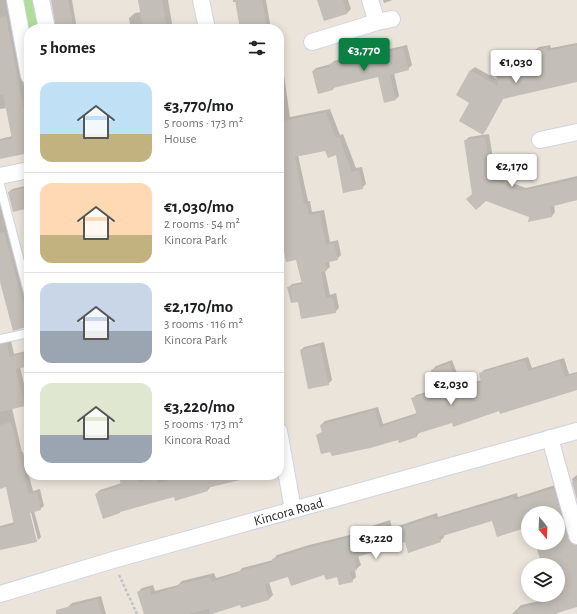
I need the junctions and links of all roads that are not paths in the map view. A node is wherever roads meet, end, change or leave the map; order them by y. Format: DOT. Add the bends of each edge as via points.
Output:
graph roads {
  1 [pos="15,0"];
  2 [pos="41,0"];
  3 [pos="201,0"];
  4 [pos="370,0"];
  5 [pos="46,24"];
  6 [pos="206,24"];
  7 [pos="312,42"];
  8 [pos="24,49"];
  9 [pos="577,132"];
  10 [pos="540,140"];
  11 [pos="24,171"];
  12 [pos="0,176"];
  13 [pos="0,185"];
  14 [pos="24,277"];
  15 [pos="24,334"];
  16 [pos="0,339"];
  17 [pos="577,431"];
  18 [pos="550,438"];
  19 [pos="284,459"];
  20 [pos="293,510"];
  21 [pos="577,536"];
  22 [pos="0,594"];
  1 -- 8 [label="street"];
  2 -- 5 [label="street"];
  3 -- 6 [label="street"];
  4 -- 7 [label="street" via="385,21"];
  9 -- 10 [label="street"];
  11 -- 12 [label="street"];
  13 -- 14 [label="lane"];
  15 -- 16 [label="lane"];
  17 -- 18 [label="street, Kincora Road"];
  18 -- 20 [label="street, Kincora Road"];
  18 -- 21 [label="street"];
  19 -- 20 [label="street"];
  20 -- 22 [label="street, Kincora Road"];
}
